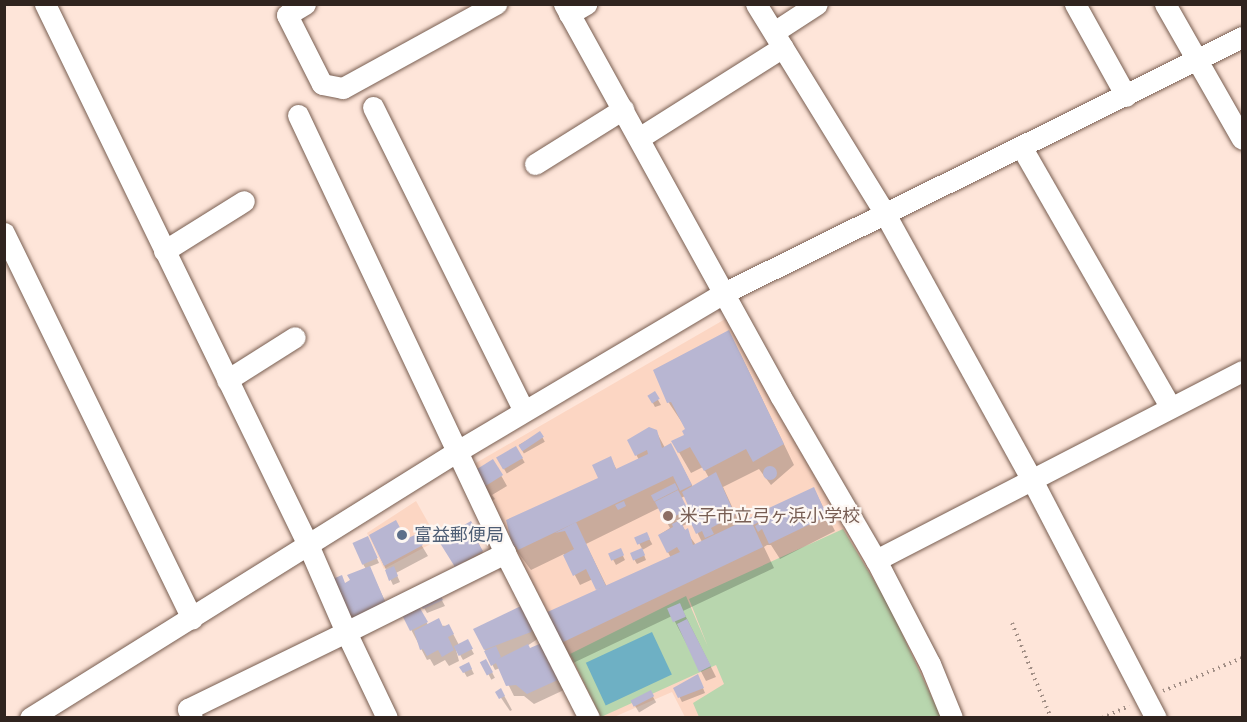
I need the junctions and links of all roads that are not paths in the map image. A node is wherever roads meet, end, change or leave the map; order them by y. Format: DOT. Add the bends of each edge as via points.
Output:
graph roads {
  1 [pos="45,4"];
  2 [pos="305,4"];
  3 [pos="496,4"];
  4 [pos="756,4"];
  5 [pos="817,4"];
  6 [pos="1075,4"];
  7 [pos="1165,4"];
  8 [pos="573,8"];
  9 [pos="1242,37"];
  10 [pos="778,40"];
  11 [pos="1197,60"];
  12 [pos="1126,96"];
  13 [pos="373,106"];
  14 [pos="623,109"];
  15 [pos="298,115"];
  16 [pos="639,138"];
  17 [pos="1242,139"];
  18 [pos="1022,148"];
  19 [pos="535,164"];
  20 [pos="244,201"];
  21 [pos="884,212"];
  22 [pos="4,233"];
  23 [pos="164,251"];
  24 [pos="726,292"];
  25 [pos="295,337"];
  26 [pos="1242,371"];
  27 [pos="227,380"];
  28 [pos="1170,406"];
  29 [pos="524,411"];
  30 [pos="456,452"];
  31 [pos="1032,480"];
  32 [pos="309,547"];
  33 [pos="505,553"];
  34 [pos="876,560"];
  35 [pos="192,619"];
  36 [pos="346,632"];
  37 [pos="53,712"];
  38 [pos="30,717"];
  39 [pos="192,717"];
  40 [pos="387,717"];
  41 [pos="589,717"];
  42 [pos="952,717"];
  43 [pos="1156,717"];
  1 -- 23 [label="street"];
  2 -- 3 [label="street" via="288,15 322,84 343,88"];
  4 -- 10 [label="street"];
  5 -- 10 [label="street"];
  6 -- 12 [label="street"];
  7 -- 11 [label="street"];
  8 -- 14 [label="street"];
  9 -- 11 [label="street"];
  10 -- 16 [label="street"];
  10 -- 21 [label="street"];
  11 -- 12 [label="street"];
  11 -- 17 [label="street"];
  12 -- 18 [label="street"];
  13 -- 29 [label="street"];
  14 -- 16 [label="street"];
  14 -- 19 [label="street"];
  15 -- 30 [label="street"];
  16 -- 24 [label="street"];
  18 -- 21 [label="street"];
  18 -- 28 [label="street"];
  20 -- 23 [label="street"];
  21 -- 24 [label="street"];
  21 -- 31 [label="street"];
  22 -- 35 [label="street"];
  23 -- 27 [label="street"];
  24 -- 29 [label="street"];
  24 -- 34 [label="street" via="781,397"];
  25 -- 27 [label="street"];
  26 -- 28 [label="street"];
  27 -- 32 [label="street"];
  28 -- 31 [label="street"];
  29 -- 30 [label="street"];
  30 -- 32 [label="street"];
  30 -- 33 [label="street"];
  31 -- 34 [label="street"];
  31 -- 43 [label="street"];
  32 -- 35 [label="street"];
  32 -- 36 [label="street"];
  33 -- 36 [label="street"];
  33 -- 41 [label="street"];
  34 -- 42 [label="street" via="930,664"];
  35 -- 37 [label="street"];
  36 -- 39 [label="street" via="188,709"];
  36 -- 40 [label="street"];
  37 -- 38 [label="street"];
}
